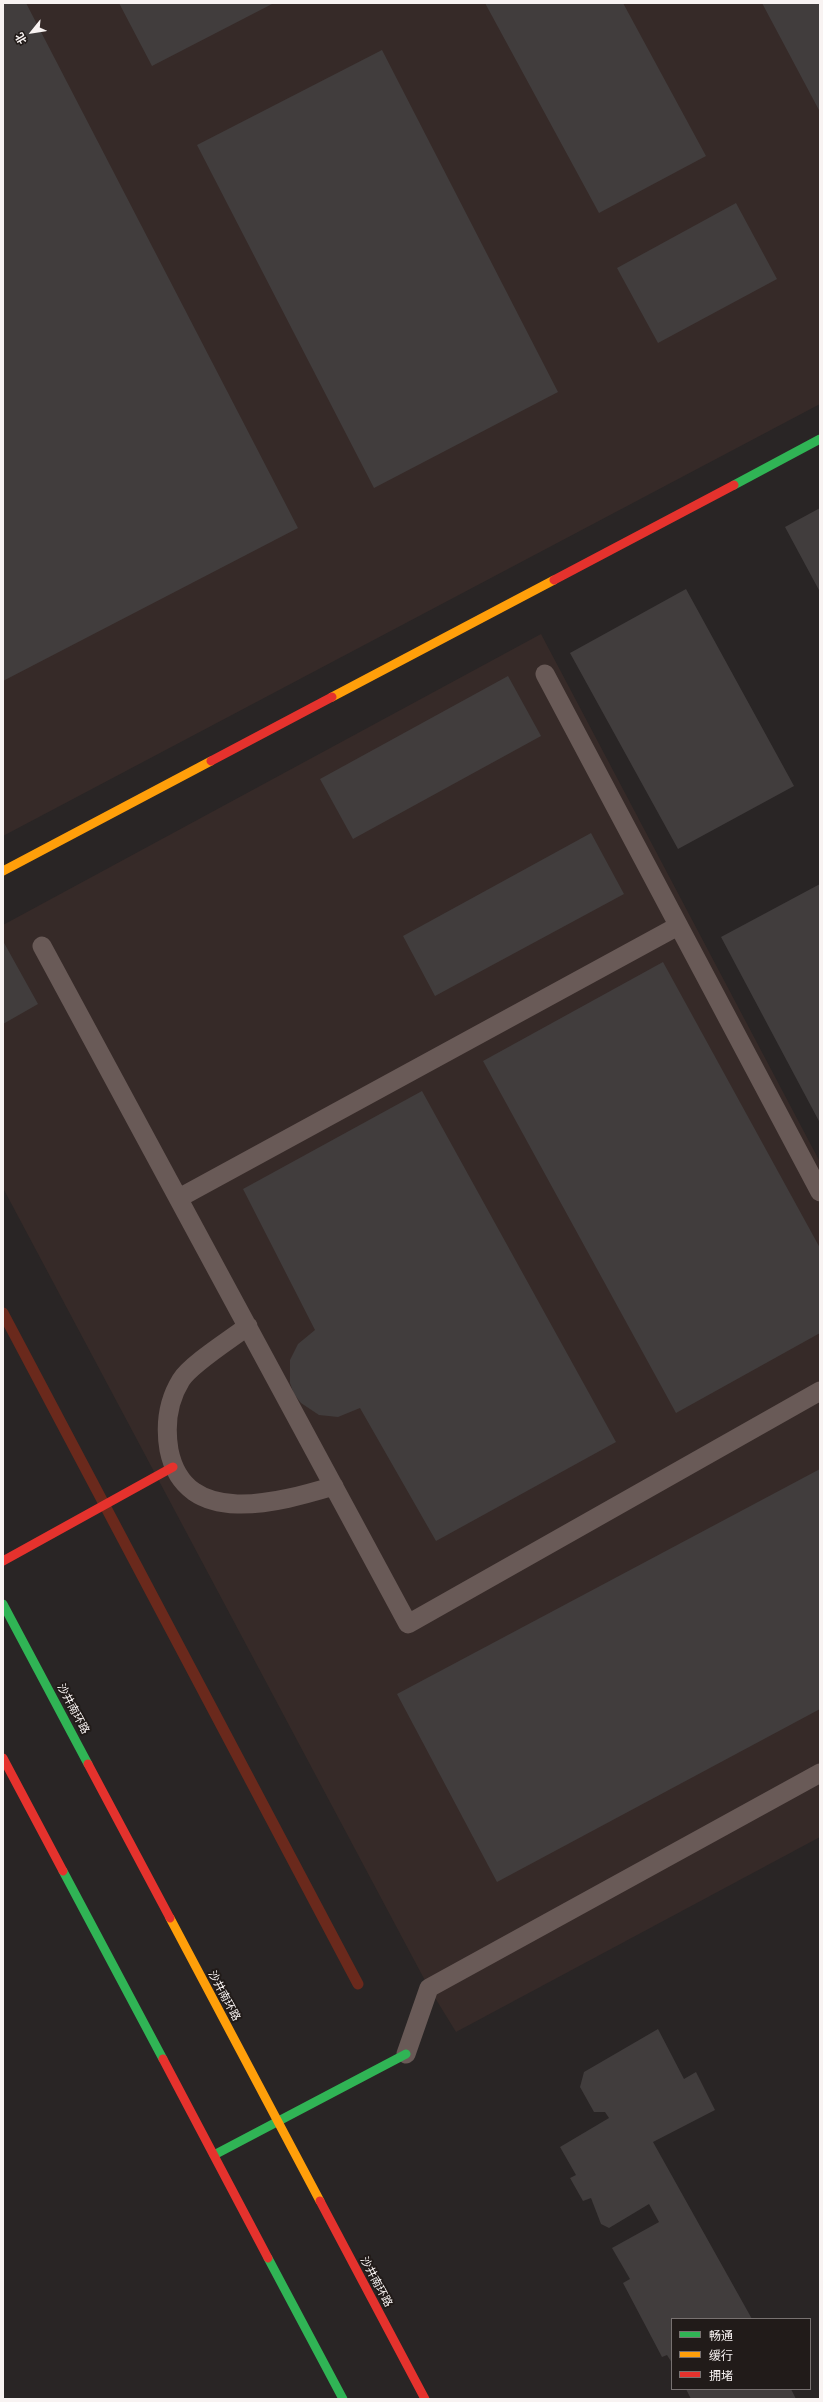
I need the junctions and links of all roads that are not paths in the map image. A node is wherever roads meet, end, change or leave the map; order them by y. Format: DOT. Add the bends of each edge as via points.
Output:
graph roads {
  1 [pos="820,439"];
  2 [pos="546,674"];
  3 [pos="3,871"];
  4 [pos="678,926"];
  5 [pos="42,946"];
  6 [pos="820,1192"];
  7 [pos="179,1198"];
  8 [pos="248,1326"];
  9 [pos="820,1391"];
  10 [pos="173,1467"];
  11 [pos="334,1486"];
  12 [pos="3,1561"];
  13 [pos="3,1604"];
  14 [pos="3,1758"];
  15 [pos="820,1773"];
  16 [pos="406,2054"];
  17 [pos="277,2121"];
  18 [pos="214,2155"];
  19 [pos="343,2399"];
  20 [pos="425,2399"];
  1 -- 3 [label="main road"];
  2 -- 4 [label="lane"];
  4 -- 6 [label="lane"];
  4 -- 7 [label="lane"];
  5 -- 7 [label="lane"];
  7 -- 8 [label="lane"];
  8 -- 10 [label="lane" via="182,1378 169,1406 167,1439"];
  8 -- 11 [label="lane"];
  9 -- 11 [label="lane" via="408,1624"];
  10 -- 11 [label="lane" via="191,1490 222,1504 283,1501"];
  10 -- 12 [label="main road"];
  13 -- 17 [label="main road, 沙井南环路"];
  14 -- 18 [label="main road"];
  15 -- 16 [label="lane" via="429,1988"];
  16 -- 17 [label="main road"];
  17 -- 18 [label="main road"];
  17 -- 20 [label="main road, 沙井南环路"];
  18 -- 19 [label="main road"];
}
